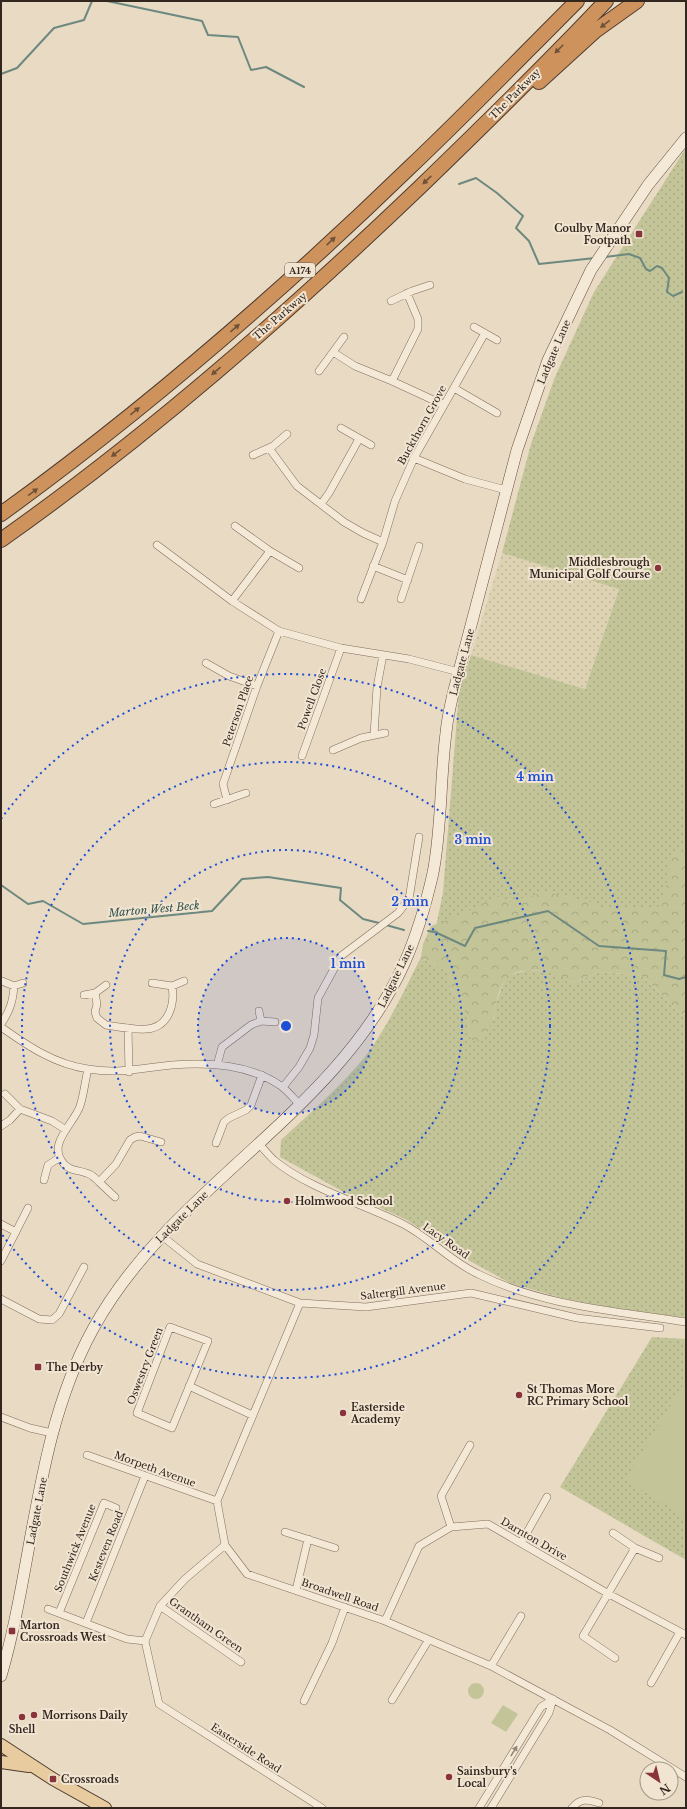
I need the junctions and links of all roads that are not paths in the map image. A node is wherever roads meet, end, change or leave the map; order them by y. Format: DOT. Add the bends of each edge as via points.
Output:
graph roads {
  1 [pos="571,1"];
  2 [pos="577,1"];
  3 [pos="606,1"];
  4 [pos="637,1"];
  5 [pos="550,28"];
  6 [pos="686,138"];
  7 [pos="455,154"];
  8 [pos="430,285"];
  9 [pos="407,293"];
  10 [pos="391,301"];
  11 [pos="474,327"];
  12 [pos="485,333"];
  13 [pos="344,337"];
  14 [pos="497,340"];
  15 [pos="333,352"];
  16 [pos="319,371"];
  17 [pos="392,381"];
  18 [pos="454,388"];
  19 [pos="444,405"];
  20 [pos="497,413"];
  21 [pos="341,428"];
  22 [pos="287,434"];
  23 [pos="359,438"];
  24 [pos="371,445"];
  25 [pos="269,448"];
  26 [pos="253,454"];
  27 [pos="414,458"];
  28 [pos="506,490"];
  29 [pos="321,504"];
  30 [pos="1,514"];
  31 [pos="235,526"];
  32 [pos="1,540"];
  33 [pos="383,542"];
  34 [pos="157,545"];
  35 [pos="419,546"];
  36 [pos="270,551"];
  37 [pos="373,566"];
  38 [pos="299,568"];
  39 [pos="408,580"];
  40 [pos="361,599"];
  41 [pos="401,599"];
  42 [pos="232,601"];
  43 [pos="279,631"];
  44 [pos="341,648"];
  45 [pos="384,655"];
  46 [pos="206,663"];
  47 [pos="459,672"];
  48 [pos="257,686"];
  49 [pos="385,733"];
  50 [pos="374,735"];
  51 [pos="333,750"];
  52 [pos="302,756"];
  53 [pos="246,794"];
  54 [pos="227,800"];
  55 [pos="214,804"];
  56 [pos="419,836"];
  57 [pos="2,981"];
  58 [pos="184,982"];
  59 [pos="23,983"];
  60 [pos="152,983"];
  61 [pos="106,985"];
  62 [pos="14,986"];
  63 [pos="172,986"];
  64 [pos="95,993"];
  65 [pos="84,995"];
  66 [pos="259,1011"];
  67 [pos="261,1022"];
  68 [pos="275,1022"];
  69 [pos="1,1025"];
  70 [pos="128,1028"];
  71 [pos="216,1065"];
  72 [pos="88,1069"];
  73 [pos="129,1072"];
  74 [pos="262,1075"];
  75 [pos="283,1087"];
  76 [pos="6,1094"];
  77 [pos="300,1105"];
  78 [pos="20,1109"];
  79 [pos="1,1126"];
  80 [pos="66,1130"];
  81 [pos="161,1142"];
  82 [pos="216,1143"];
  83 [pos="259,1144"];
  84 [pos="60,1158"];
  85 [pos="44,1180"];
  86 [pos="99,1182"];
  87 [pos="115,1197"];
  88 [pos="28,1208"];
  89 [pos="1,1224"];
  90 [pos="16,1232"];
  91 [pos="162,1236"];
  92 [pos="1,1261"];
  93 [pos="84,1267"];
  94 [pos="1,1299"];
  95 [pos="300,1303"];
  96 [pos="686,1322"];
  97 [pos="660,1328"];
  98 [pos="189,1386"];
  99 [pos="252,1415"];
  100 [pos="1,1417"];
  101 [pos="52,1433"];
  102 [pos="470,1446"];
  103 [pos="87,1455"];
  104 [pos="145,1476"];
  105 [pos="547,1497"];
  106 [pos="217,1501"];
  107 [pos="116,1508"];
  108 [pos="451,1528"];
  109 [pos="285,1532"];
  110 [pos="613,1533"];
  111 [pos="308,1539"];
  112 [pos="521,1543"];
  113 [pos="225,1545"];
  114 [pos="335,1548"];
  115 [pos="635,1548"];
  116 [pos="659,1558"];
  117 [pos="296,1590"];
  118 [pos="607,1593"];
  119 [pos="160,1606"];
  120 [pos="345,1607"];
  121 [pos="48,1609"];
  122 [pos="59,1613"];
  123 [pos="521,1616"];
  124 [pos="385,1621"];
  125 [pos="86,1622"];
  126 [pos="683,1634"];
  127 [pos="145,1641"];
  128 [pos="428,1641"];
  129 [pos="615,1658"];
  130 [pos="241,1662"];
  131 [pos="491,1666"];
  132 [pos="1,1676"];
  133 [pos="651,1683"];
  134 [pos="552,1699"];
  135 [pos="392,1700"];
  136 [pos="304,1701"];
  137 [pos="1,1745"];
  138 [pos="1,1762"];
  139 [pos="34,1767"];
  140 [pos="686,1778"];
  141 [pos="599,1803"];
  142 [pos="481,1805"];
  143 [pos="105,1808"];
  144 [pos="322,1808"];
  145 [pos="492,1808"];
  146 [pos="572,1808"];
  1 -- 5 [label="highway"];
  2 -- 5 [label="highway, The Parkway / A174"];
  3 -- 7 [label="highway, The Parkway / A174, one-way"];
  4 -- 7 [label="highway, A174, one-way" via="595,31 494,126"];
  30 -- 5 [label="highway, The Parkway / A174, one-way" via="44,483 247,318 409,169"];
  6 -- 28 [label="main road, Ladgate Lane" via="648,186 591,270 548,360 524,427"];
  7 -- 32 [label="highway, The Parkway / A174, one-way" via="358,247 209,378"];
  8 -- 9 [label="street"];
  9 -- 10 [label="street"];
  9 -- 17 [label="street" via="418,319 418,330"];
  11 -- 12 [label="street"];
  12 -- 14 [label="street"];
  12 -- 18 [label="street, Buckthorn Grove"];
  13 -- 15 [label="street"];
  15 -- 16 [label="street"];
  15 -- 17 [label="street" via="354,366"];
  17 -- 19 [label="street"];
  18 -- 19 [label="street, Buckthorn Grove"];
  18 -- 20 [label="street"];
  19 -- 27 [label="street, Buckthorn Grove"];
  21 -- 23 [label="street"];
  22 -- 25 [label="street"];
  23 -- 24 [label="street"];
  23 -- 29 [label="street"];
  25 -- 26 [label="street"];
  25 -- 29 [label="street" via="297,486"];
  27 -- 28 [label="street" via="465,479"];
  27 -- 33 [label="street, Buckthorn Grove" via="395,501"];
  28 -- 47 [label="main road, Ladgate Lane"];
  29 -- 33 [label="street" via="363,534"];
  31 -- 36 [label="street"];
  33 -- 37 [label="street, Buckthorn Grove"];
  34 -- 42 [label="street"];
  35 -- 39 [label="street"];
  36 -- 38 [label="street"];
  36 -- 42 [label="street"];
  37 -- 39 [label="street"];
  37 -- 40 [label="street, Buckthorn Grove"];
  39 -- 41 [label="street"];
  42 -- 43 [label="street"];
  43 -- 44 [label="street"];
  43 -- 48 [label="street, Peterson Place"];
  44 -- 45 [label="street"];
  44 -- 52 [label="street, Powell Close"];
  45 -- 47 [label="street"];
  45 -- 50 [label="street" via="377,687"];
  46 -- 48 [label="street" via="229,676"];
  47 -- 77 [label="main road, Ladgate Lane" via="446,732 433,872 410,949 377,1014 337,1068"];
  48 -- 54 [label="street, Peterson Place" via="223,784"];
  49 -- 50 [label="street"];
  50 -- 51 [label="street"];
  53 -- 54 [label="street"];
  54 -- 55 [label="street"];
  56 -- 75 [label="street" via="409,898 398,913 341,956 318,998 314,1036 310,1048"];
  57 -- 62 [label="street"];
  58 -- 63 [label="street"];
  59 -- 62 [label="street"];
  60 -- 63 [label="street"];
  61 -- 64 [label="street"];
  62 -- 69 [label="street" via="10,1012"];
  63 -- 70 [label="street" via="173,1005 165,1020 147,1029"];
  64 -- 65 [label="street"];
  64 -- 70 [label="street" via="97,1018 106,1025"];
  66 -- 67 [label="street"];
  67 -- 68 [label="street"];
  67 -- 71 [label="street" via="251,1025 222,1047"];
  69 -- 72 [label="street" via="33,1049 56,1061"];
  70 -- 73 [label="street"];
  71 -- 73 [label="street" via="189,1064"];
  71 -- 74 [label="street"];
  72 -- 73 [label="street"];
  72 -- 80 [label="street" via="80,1106"];
  74 -- 75 [label="street"];
  74 -- 82 [label="street" via="251,1105 224,1122"];
  75 -- 77 [label="street"];
  76 -- 78 [label="street"];
  77 -- 83 [label="main road, Ladgate Lane"];
  78 -- 79 [label="street"];
  78 -- 80 [label="street" via="52,1121"];
  80 -- 84 [label="street" via="58,1147"];
  81 -- 86 [label="street" via="140,1136 130,1140 116,1164"];
  83 -- 91 [label="main road, Ladgate Lane"];
  83 -- 96 [label="street, Lacy Road" via="280,1165 310,1182 403,1224 478,1274 517,1290 568,1304"];
  84 -- 85 [label="street" via="48,1165"];
  84 -- 86 [label="street" via="64,1165 92,1175"];
  86 -- 87 [label="street"];
  88 -- 90 [label="street"];
  89 -- 90 [label="street"];
  90 -- 92 [label="street"];
  91 -- 95 [label="street, Saltergill Avenue" via="197,1264"];
  91 -- 101 [label="main road, Ladgate Lane" via="122,1283 93,1328 74,1369"];
  93 -- 94 [label="street" via="59,1314 52,1320 39,1319"];
  95 -- 97 [label="street, Saltergill Avenue" via="366,1307 472,1293 576,1318"];
  95 -- 99 [label="street"];
  98 -- 98 [label="street, Oswestry Green" via="208,1341 170,1327 137,1413 172,1428"];
  98 -- 99 [label="street"];
  99 -- 106 [label="street"];
  100 -- 101 [label="street"];
  101 -- 132 [label="main road, Ladgate Lane"];
  102 -- 108 [label="street" via="441,1496"];
  103 -- 104 [label="street, Morpeth Avenue"];
  104 -- 106 [label="street, Morpeth Avenue"];
  104 -- 125 [label="street, Kesteven Road"];
  105 -- 112 [label="street"];
  106 -- 113 [label="street, Broadwell Road"];
  107 -- 122 [label="street, Southwick Avenue" via="104,1503"];
  108 -- 112 [label="street, Darnton Drive" via="488,1524"];
  108 -- 124 [label="street, Darnton Drive" via="419,1546"];
  109 -- 111 [label="street"];
  110 -- 115 [label="street"];
  111 -- 114 [label="street"];
  111 -- 117 [label="street"];
  112 -- 118 [label="street, Darnton Drive"];
  113 -- 117 [label="street, Broadwell Road" via="247,1574"];
  113 -- 119 [label="street" via="185,1579"];
  115 -- 116 [label="street"];
  115 -- 118 [label="street"];
  117 -- 120 [label="street, Broadwell Road"];
  118 -- 126 [label="street, Darnton Drive"];
  118 -- 129 [label="street" via="583,1636"];
  119 -- 127 [label="street"];
  119 -- 130 [label="street, Grantham Green"];
  120 -- 124 [label="street, Broadwell Road"];
  120 -- 136 [label="street" via="332,1642"];
  121 -- 122 [label="street"];
  122 -- 125 [label="street"];
  123 -- 131 [label="street"];
  124 -- 128 [label="street, Broadwell Road"];
  125 -- 127 [label="street" via="127,1639"];
  126 -- 133 [label="street"];
  127 -- 144 [label="street, Easterside Road" via="159,1704"];
  128 -- 131 [label="street, Broadwell Road"];
  128 -- 135 [label="street"];
  131 -- 134 [label="street, Broadwell Road"];
  134 -- 140 [label="street, Broadwell Road" via="630,1742"];
  142 -- 134 [label="street, one-way" via="541,1707"];
  134 -- 145 [label="street" via="549,1713"];
  137 -- 139 [label="main road"];
  138 -- 139 [label="main road"];
  139 -- 143 [label="main road"];
  141 -- 146 [label="street" via="580,1800"];
  142 -- 145 [label="street"];
}
